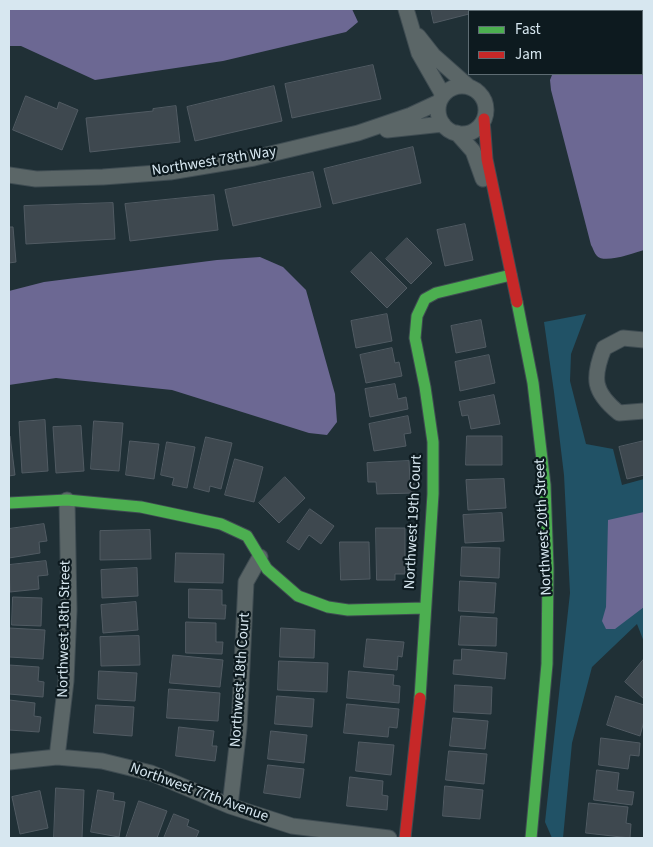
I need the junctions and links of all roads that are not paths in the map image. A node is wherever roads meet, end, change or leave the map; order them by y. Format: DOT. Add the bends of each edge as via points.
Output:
graph roads {
  1 [pos="406,9"];
  2 [pos="413,29"];
  3 [pos="468,86"];
  4 [pos="441,98"];
  5 [pos="484,119"];
  6 [pos="443,124"];
  7 [pos="358,133"];
  8 [pos="457,133"];
  9 [pos="9,175"];
  10 [pos="500,218"];
  11 [pos="511,275"];
  12 [pos="644,340"];
  13 [pos="644,412"];
  14 [pos="66,500"];
  15 [pos="9,503"];
  16 [pos="260,557"];
  17 [pos="424,608"];
  18 [pos="57,757"];
  19 [pos="9,762"];
  20 [pos="230,806"];
  21 [pos="292,832"];
  22 [pos="389,838"];
  23 [pos="405,838"];
  24 [pos="531,838"];
  1 -- 2 [label="street"];
  2 -- 3 [label="street" via="433,55"];
  2 -- 4 [label="street" via="419,53"];
  3 -- 4 [label="street" via="455,86"];
  3 -- 5 [label="street" via="476,90 485,102"];
  4 -- 6 [label="street" via="439,117"];
  4 -- 7 [label="street, Northwest 78th Way" via="411,115"];
  5 -- 8 [label="street" via="473,131"];
  5 -- 10 [label="street, Northwest 20th Street" via="487,159"];
  6 -- 7 [label="street, Northwest 78th Way"];
  6 -- 8 [label="street"];
  7 -- 9 [label="street, Northwest 78th Way" via="254,158 170,172 103,177"];
  8 -- 10 [label="street, Northwest 20th Street" via="472,151"];
  10 -- 11 [label="street, Northwest 20th Street"];
  11 -- 17 [label="street, Northwest 19th Court" via="436,293 425,299 417,316 415,338 433,442 434,494"];
  11 -- 24 [label="street, Northwest 20th Street" via="533,383 545,485 548,568 548,664"];
  12 -- 13 [label="street" via="623,338 604,348 597,366 598,389 606,402 619,413"];
  14 -- 15 [label="street"];
  14 -- 16 [label="street" via="141,507 221,524 247,536"];
  14 -- 18 [label="street, Northwest 18th Street" via="68,628 66,681"];
  16 -- 17 [label="street" via="267,568 298,596 328,607 348,610"];
  16 -- 20 [label="street, Northwest 18th Court" via="246,582 240,728"];
  17 -- 23 [label="street, Northwest 19th Court" via="421,684"];
  18 -- 19 [label="street, Northwest 77th Avenue"];
  18 -- 20 [label="street, Northwest 77th Avenue" via="102,761 151,773"];
  20 -- 21 [label="street, Northwest 77th Avenue"];
  21 -- 22 [label="street, Northwest 77th Avenue"];
}
